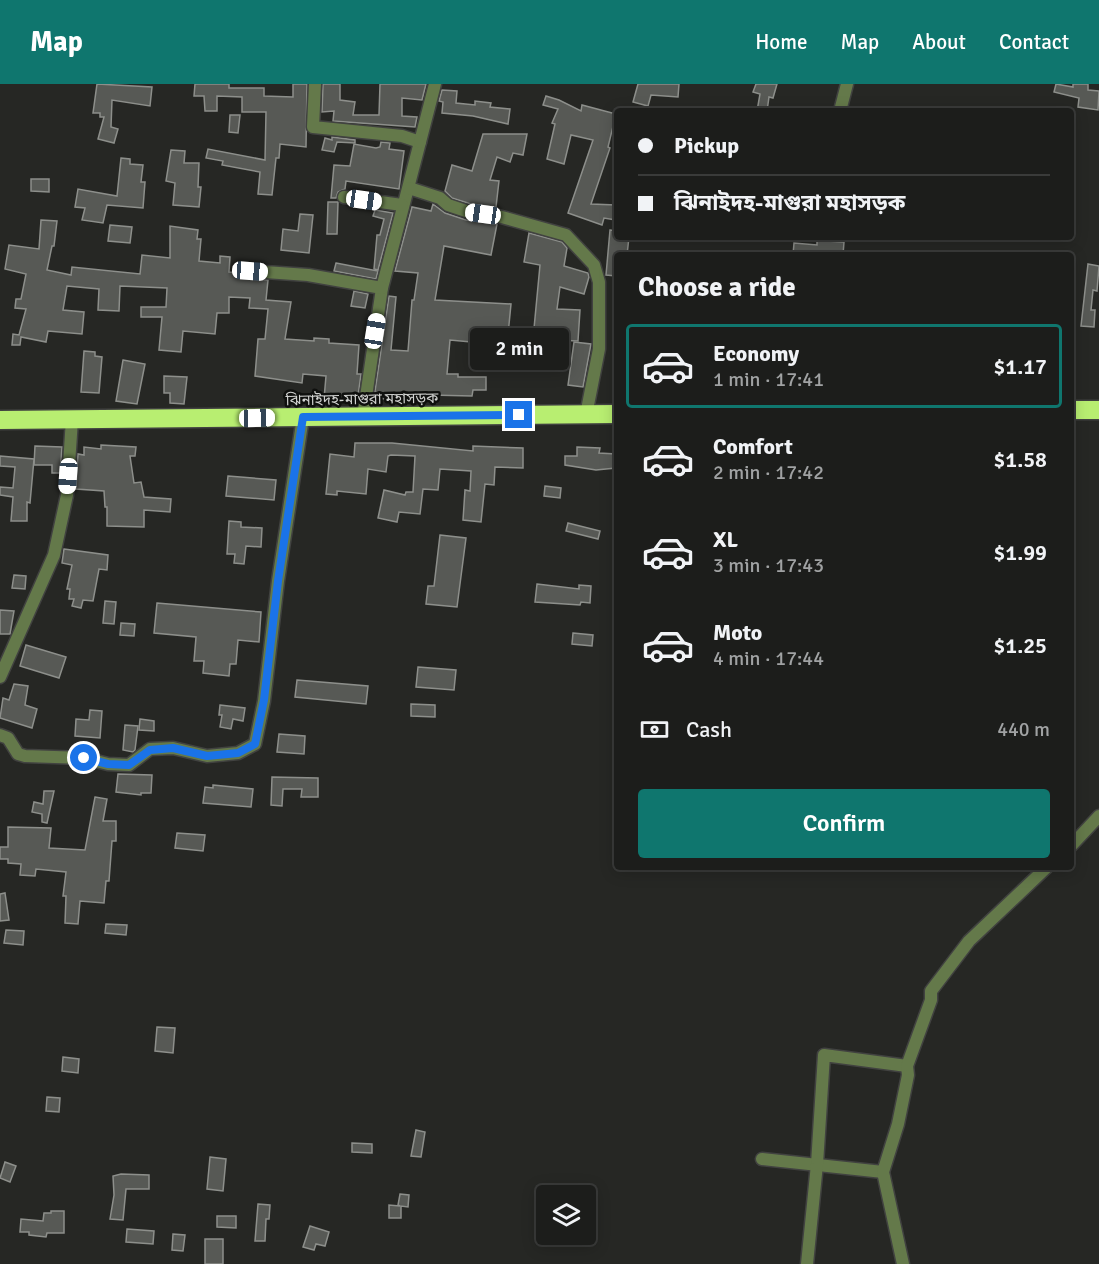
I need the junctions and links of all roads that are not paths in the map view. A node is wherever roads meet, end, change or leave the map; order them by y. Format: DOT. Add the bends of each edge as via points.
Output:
graph roads {
  1 [pos="315,84"];
  2 [pos="435,84"];
  3 [pos="847,84"];
  4 [pos="841,108"];
  5 [pos="420,142"];
  6 [pos="409,188"];
  7 [pos="344,197"];
  8 [pos="402,205"];
  9 [pos="250,271"];
  10 [pos="382,288"];
  11 [pos="1074,410"];
  12 [pos="1099,410"];
  13 [pos="614,414"];
  14 [pos="586,415"];
  15 [pos="303,417"];
  16 [pos="363,417"];
  17 [pos="72,419"];
  18 [pos="0,420"];
  19 [pos="0,677"];
  20 [pos="0,735"];
  21 [pos="1099,816"];
  22 [pos="1074,843"];
  23 [pos="1044,870"];
  24 [pos="907,1066"];
  25 [pos="762,1160"];
  26 [pos="817,1164"];
  27 [pos="883,1172"];
  28 [pos="807,1264"];
  29 [pos="903,1264"];
  1 -- 5 [label="street" via="314,127 402,136"];
  2 -- 5 [label="street"];
  3 -- 4 [label="street"];
  5 -- 6 [label="street"];
  6 -- 8 [label="street"];
  6 -- 14 [label="street" via="469,212 566,235 594,265 599,282 599,349"];
  7 -- 8 [label="street"];
  8 -- 10 [label="street"];
  9 -- 10 [label="street" via="308,275"];
  10 -- 16 [label="street"];
  11 -- 12 [label="highway"];
  13 -- 14 [label="highway, ঝিনাইদহ-মাগুরা মহাসড়ক"];
  14 -- 16 [label="highway, ঝিনাইদহ-মাগুরা মহাসড়ক"];
  15 -- 16 [label="highway, ঝিনাইদহ-মাগুরা মহাসড়ক"];
  15 -- 17 [label="highway, ঝিনাইদহ-মাগুরা মহাসড়ক"];
  15 -- 20 [label="street" via="255,744 238,753 207,756 173,748 150,750 129,765 84,758 25,756"];
  17 -- 18 [label="highway, ঝিনাইদহ-মাগুরা মহাসড়ক"];
  17 -- 19 [label="street" via="67,495 54,555"];
  21 -- 22 [label="street"];
  23 -- 24 [label="street" via="969,941 931,992"];
  24 -- 26 [label="street" via="824,1055"];
  24 -- 27 [label="street" via="898,1124"];
  25 -- 26 [label="street"];
  26 -- 27 [label="street"];
  26 -- 28 [label="street"];
  27 -- 29 [label="street"];
}
